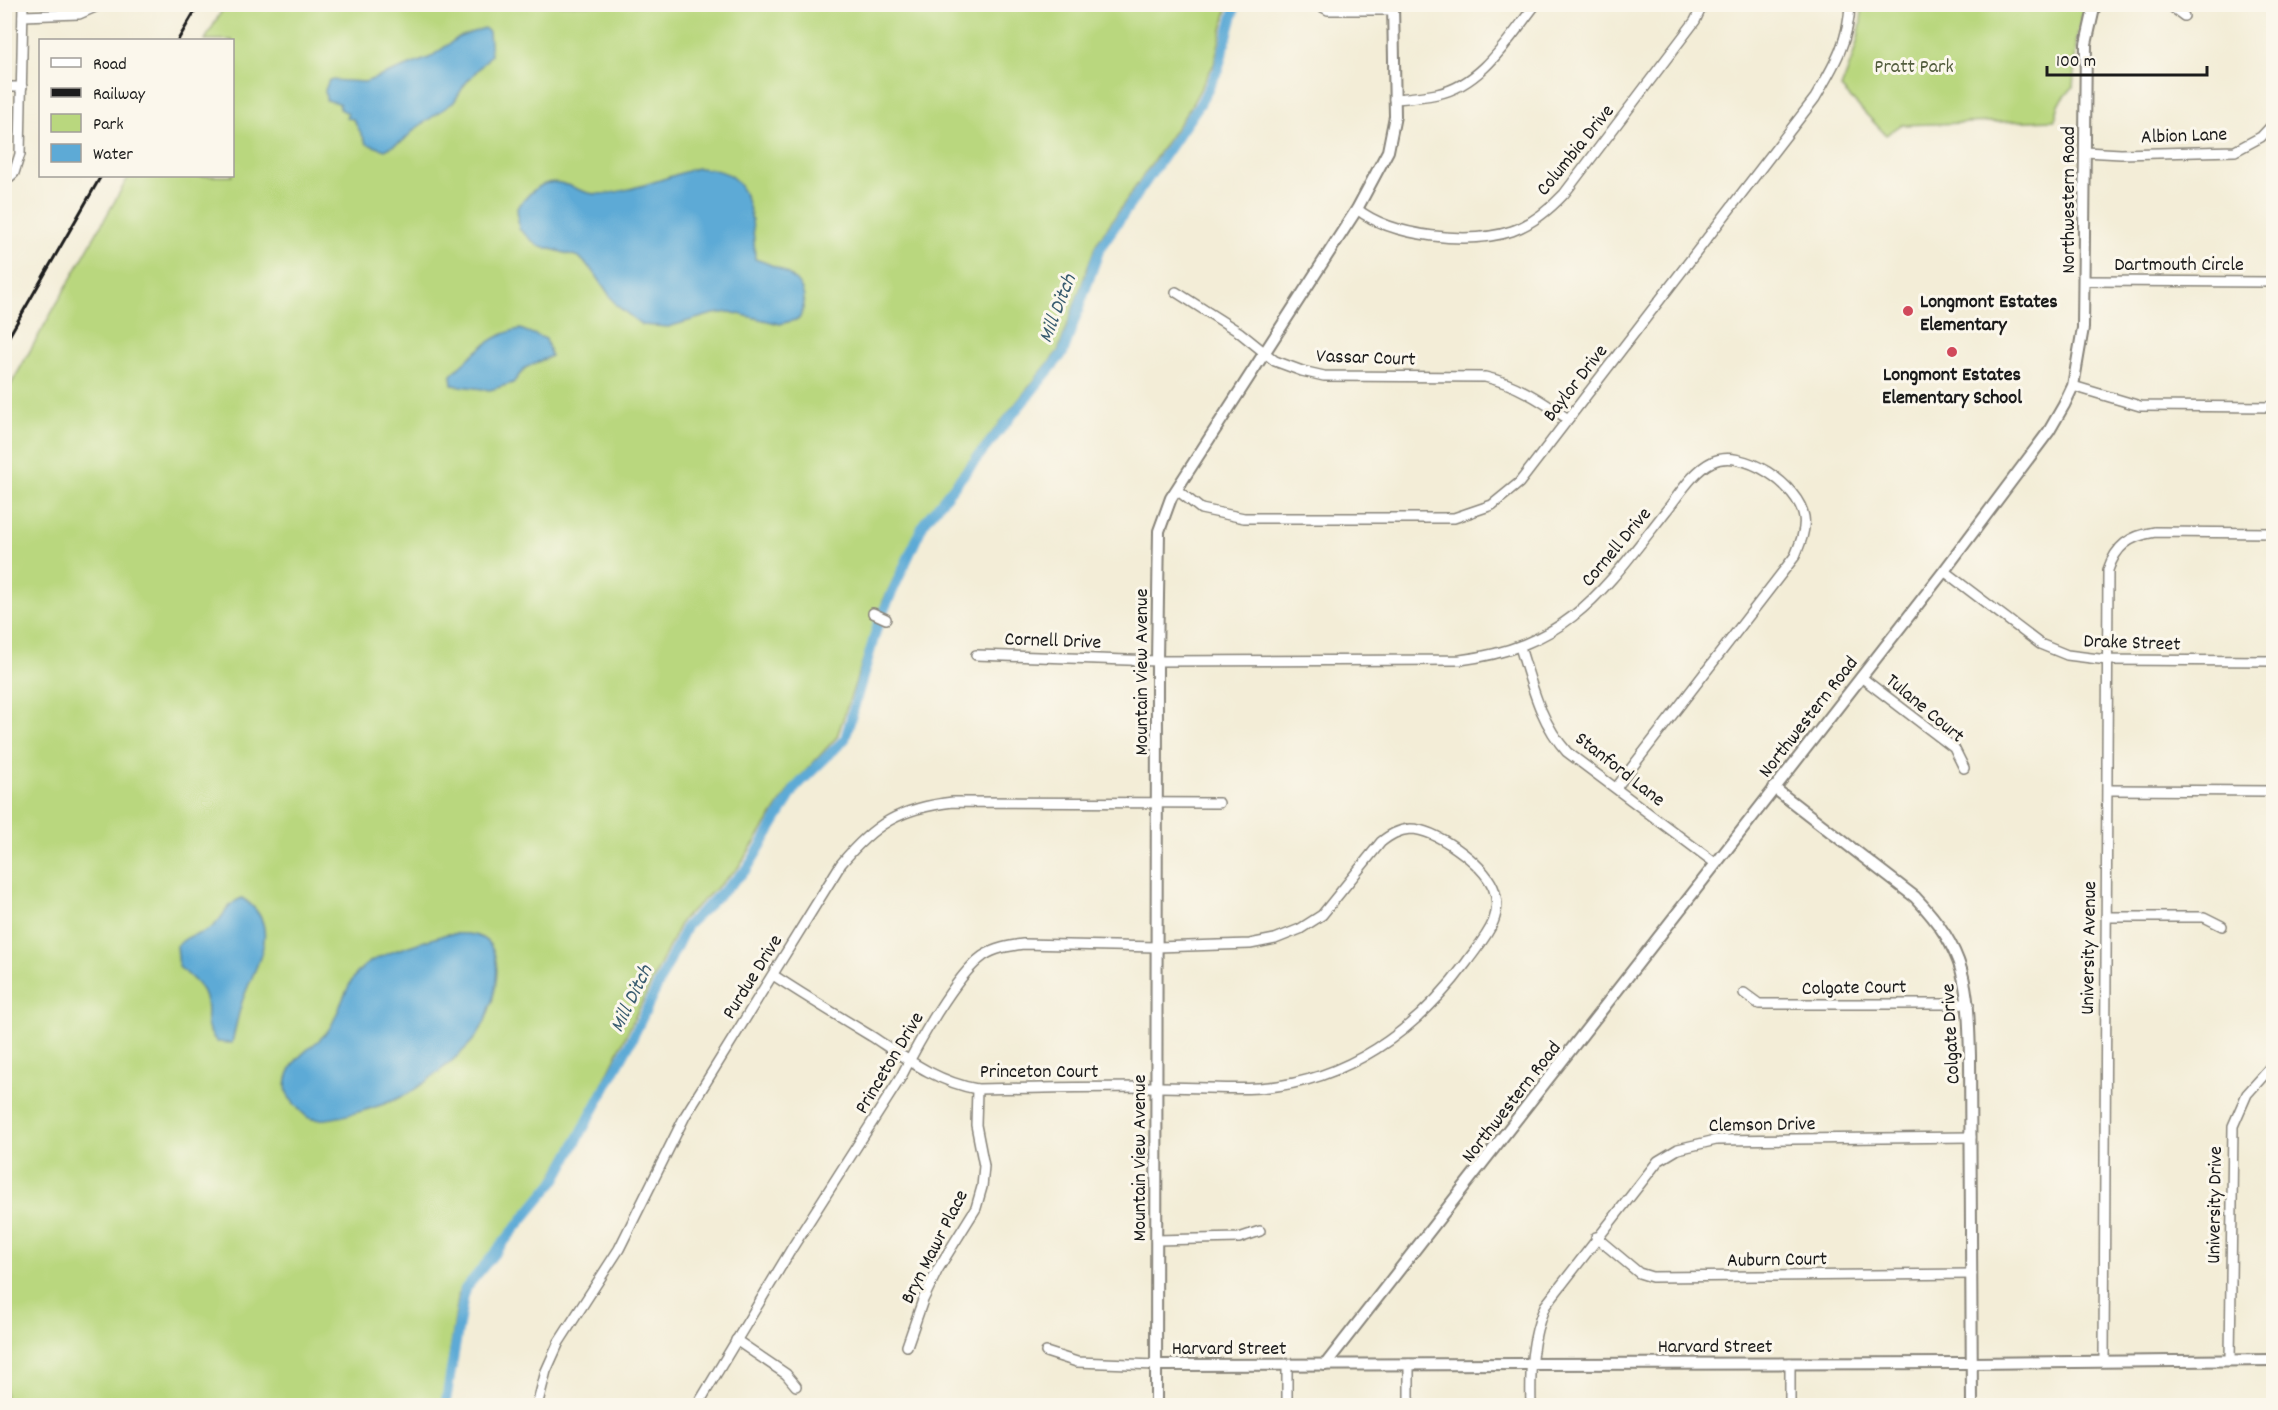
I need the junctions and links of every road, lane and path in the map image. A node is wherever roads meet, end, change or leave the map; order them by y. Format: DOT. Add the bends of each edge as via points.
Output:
graph roads {
  1 [pos="23,4"];
  2 [pos="102,4"];
  3 [pos="1317,4"];
  4 [pos="1536,4"];
  5 [pos="1703,4"];
  6 [pos="1850,4"];
  7 [pos="2095,4"];
  8 [pos="2168,4"];
  9 [pos="1393,7"];
  10 [pos="22,16"];
  11 [pos="2184,16"];
  12 [pos="4,87"];
  13 [pos="22,87"];
  14 [pos="1394,99"];
  15 [pos="2274,123"];
  16 [pos="2085,152"];
  17 [pos="4,182"];
  18 [pos="1357,208"];
  19 [pos="2084,281"];
  20 [pos="2274,282"];
  21 [pos="1176,292"];
  22 [pos="1264,352"];
  23 [pos="2073,386"];
  24 [pos="2274,407"];
  25 [pos="1568,419"];
  26 [pos="1177,490"];
  27 [pos="2274,533"];
  28 [pos="1944,571"];
  29 [pos="873,613"];
  30 [pos="886,619"];
  31 [pos="1520,647"];
  32 [pos="976,655"];
  33 [pos="2107,660"];
  34 [pos="1157,661"];
  35 [pos="2274,661"];
  36 [pos="1861,677"];
  37 [pos="1964,768"];
  38 [pos="1616,788"];
  39 [pos="1774,788"];
  40 [pos="2108,790"];
  41 [pos="2274,790"];
  42 [pos="1219,803"];
  43 [pos="1157,804"];
  44 [pos="1715,863"];
  45 [pos="2106,917"];
  46 [pos="2222,926"];
  47 [pos="1157,947"];
  48 [pos="773,975"];
  49 [pos="1744,993"];
  50 [pos="1969,1004"];
  51 [pos="909,1060"];
  52 [pos="2274,1064"];
  53 [pos="1156,1087"];
  54 [pos="977,1089"];
  55 [pos="1971,1137"];
  56 [pos="1260,1231"];
  57 [pos="1596,1238"];
  58 [pos="1156,1239"];
  59 [pos="1972,1274"];
  60 [pos="736,1340"];
  61 [pos="907,1346"];
  62 [pos="1046,1352"];
  63 [pos="2104,1360"];
  64 [pos="2230,1360"];
  65 [pos="2274,1360"];
  66 [pos="1790,1363"];
  67 [pos="1971,1363"];
  68 [pos="1408,1364"];
  69 [pos="1530,1364"];
  70 [pos="1156,1365"];
  71 [pos="1287,1365"];
  72 [pos="1325,1365"];
  73 [pos="796,1386"];
  74 [pos="537,1406"];
  75 [pos="697,1406"];
  76 [pos="1156,1406"];
  77 [pos="1287,1406"];
  78 [pos="1409,1406"];
  79 [pos="1531,1406"];
  80 [pos="1790,1406"];
  81 [pos="1972,1406"];
  1 -- 10 [label="street"];
  2 -- 10 [label="street" via="79,14"];
  3 -- 9 [label="street" via="1328,10"];
  4 -- 14 [label="street" via="1474,76 1437,94"];
  5 -- 18 [label="street, Columbia Drive" via="1695,21 1564,195 1528,224 1488,236 1417,235 1396,230"];
  6 -- 25 [label="street, Baylor Drive" via="1841,56 1815,98"];
  7 -- 16 [label="street, Northwestern Road" via="2086,44"];
  8 -- 11 [label="street"];
  9 -- 14 [label="street, Mountain View Avenue"];
  10 -- 13 [label="street"];
  12 -- 13 [label="street"];
  13 -- 17 [label="street" via="20,154 14,173"];
  14 -- 18 [label="street, Mountain View Avenue" via="1394,128 1388,151"];
  15 -- 16 [label="street, Albion Lane" via="2261,137 2235,152"];
  16 -- 19 [label="street, Northwestern Road"];
  18 -- 22 [label="street, Mountain View Avenue"];
  19 -- 20 [label="street, Dartmouth Circle"];
  19 -- 23 [label="street, Northwestern Road" via="2082,338"];
  21 -- 22 [label="street, Vassar Court"];
  22 -- 25 [label="street, Vassar Court" via="1275,361 1324,376 1485,377 1527,391"];
  22 -- 26 [label="street, Mountain View Avenue"];
  23 -- 24 [label="street" via="2140,406"];
  23 -- 28 [label="street, Northwestern Road" via="2049,431"];
  25 -- 26 [label="street, Baylor Drive" via="1511,491 1492,505 1454,518 1244,518 1201,509"];
  26 -- 34 [label="street, Mountain View Avenue" via="1166,507 1160,531"];
  27 -- 33 [label="street, University Avenue" via="2155,532 2125,542 2113,555 2108,570"];
  28 -- 33 [label="street, Drake Street" via="2040,644 2079,658"];
  28 -- 36 [label="street, Northwestern Road"];
  29 -- 30 [label="street"];
  31 -- 34 [label="street, Cornell Drive" via="1460,660"];
  31 -- 38 [label="street, Stanford Lane" via="1553,737"];
  31 -- 38 [label="street, Cornell Drive" via="1585,609 1615,578 1700,469 1713,461 1745,460 1764,469 1799,503 1804,522 1795,556"];
  32 -- 34 [label="street, Cornell Drive"];
  33 -- 35 [label="street, Drake Street"];
  33 -- 40 [label="street, University Avenue"];
  34 -- 43 [label="street, Mountain View Avenue"];
  36 -- 37 [label="street, Tulane Court" via="1954,748"];
  36 -- 39 [label="street, Northwestern Road"];
  38 -- 44 [label="street, Stanford Lane"];
  39 -- 44 [label="street, Northwestern Road"];
  39 -- 50 [label="street, Colgate Drive" via="1915,897 1935,918 1962,966"];
  40 -- 41 [label="street"];
  40 -- 45 [label="street, University Avenue"];
  42 -- 43 [label="street, Purdue Drive"];
  43 -- 47 [label="street, Mountain View Avenue"];
  43 -- 48 [label="street, Purdue Drive" via="953,802 901,813 860,840 841,864"];
  44 -- 72 [label="street, Northwestern Road"];
  45 -- 46 [label="street" via="2204,918"];
  45 -- 63 [label="street, University Avenue"];
  47 -- 51 [label="street, Princeton Drive" via="1023,944 985,955 973,964 947,999"];
  47 -- 53 [label="street, Mountain View Avenue"];
  47 -- 53 [label="street, Princeton Drive" via="1250,944 1300,929 1322,915 1381,842 1407,829 1434,835 1464,854 1484,872 1497,902 1493,925 1448,987 1403,1031 1368,1055 1330,1074 1300,1082 1259,1088"];
  48 -- 51 [label="street, Princeton Court"];
  48 -- 74 [label="street, Purdue Drive" via="685,1116 619,1249 559,1342"];
  49 -- 50 [label="street, Colgate Court" via="1759,1004"];
  50 -- 55 [label="street, Colgate Drive"];
  51 -- 54 [label="street, Princeton Court" via="938,1078"];
  51 -- 60 [label="street, Princeton Drive"];
  52 -- 64 [label="street, University Drive" via="2247,1095 2233,1126"];
  53 -- 54 [label="street, Princeton Court"];
  53 -- 58 [label="street, Mountain View Avenue"];
  54 -- 61 [label="street, Bryn Mawr Place" via="976,1125 984,1166 982,1187 976,1208 923,1300"];
  55 -- 57 [label="street, Clemson Drive" via="1699,1142 1658,1161"];
  55 -- 59 [label="street, Colgate Drive"];
  56 -- 58 [label="street" via="1239,1238"];
  57 -- 59 [label="street, Auburn Court" via="1639,1273 1652,1277"];
  57 -- 69 [label="street, Clemson Drive" via="1545,1306 1536,1327"];
  58 -- 70 [label="street, Mountain View Avenue"];
  59 -- 67 [label="street, Colgate Drive"];
  60 -- 73 [label="street" via="786,1374"];
  60 -- 75 [label="street, Princeton Drive"];
  62 -- 70 [label="street" via="1077,1362"];
  63 -- 64 [label="street, Harvard Street"];
  63 -- 67 [label="street, Harvard Street"];
  64 -- 65 [label="street, Harvard Street"];
  66 -- 67 [label="street, Harvard Street"];
  66 -- 69 [label="street, Harvard Street"];
  66 -- 80 [label="street"];
  67 -- 81 [label="street, Colgate Drive"];
  68 -- 69 [label="street, Harvard Street"];
  68 -- 72 [label="street, Harvard Street"];
  68 -- 78 [label="street"];
  69 -- 79 [label="street, Clemson Drive"];
  70 -- 71 [label="street, Harvard Street"];
  70 -- 76 [label="street, Mountain View Avenue"];
  71 -- 72 [label="street, Harvard Street"];
  71 -- 77 [label="street"];
}
